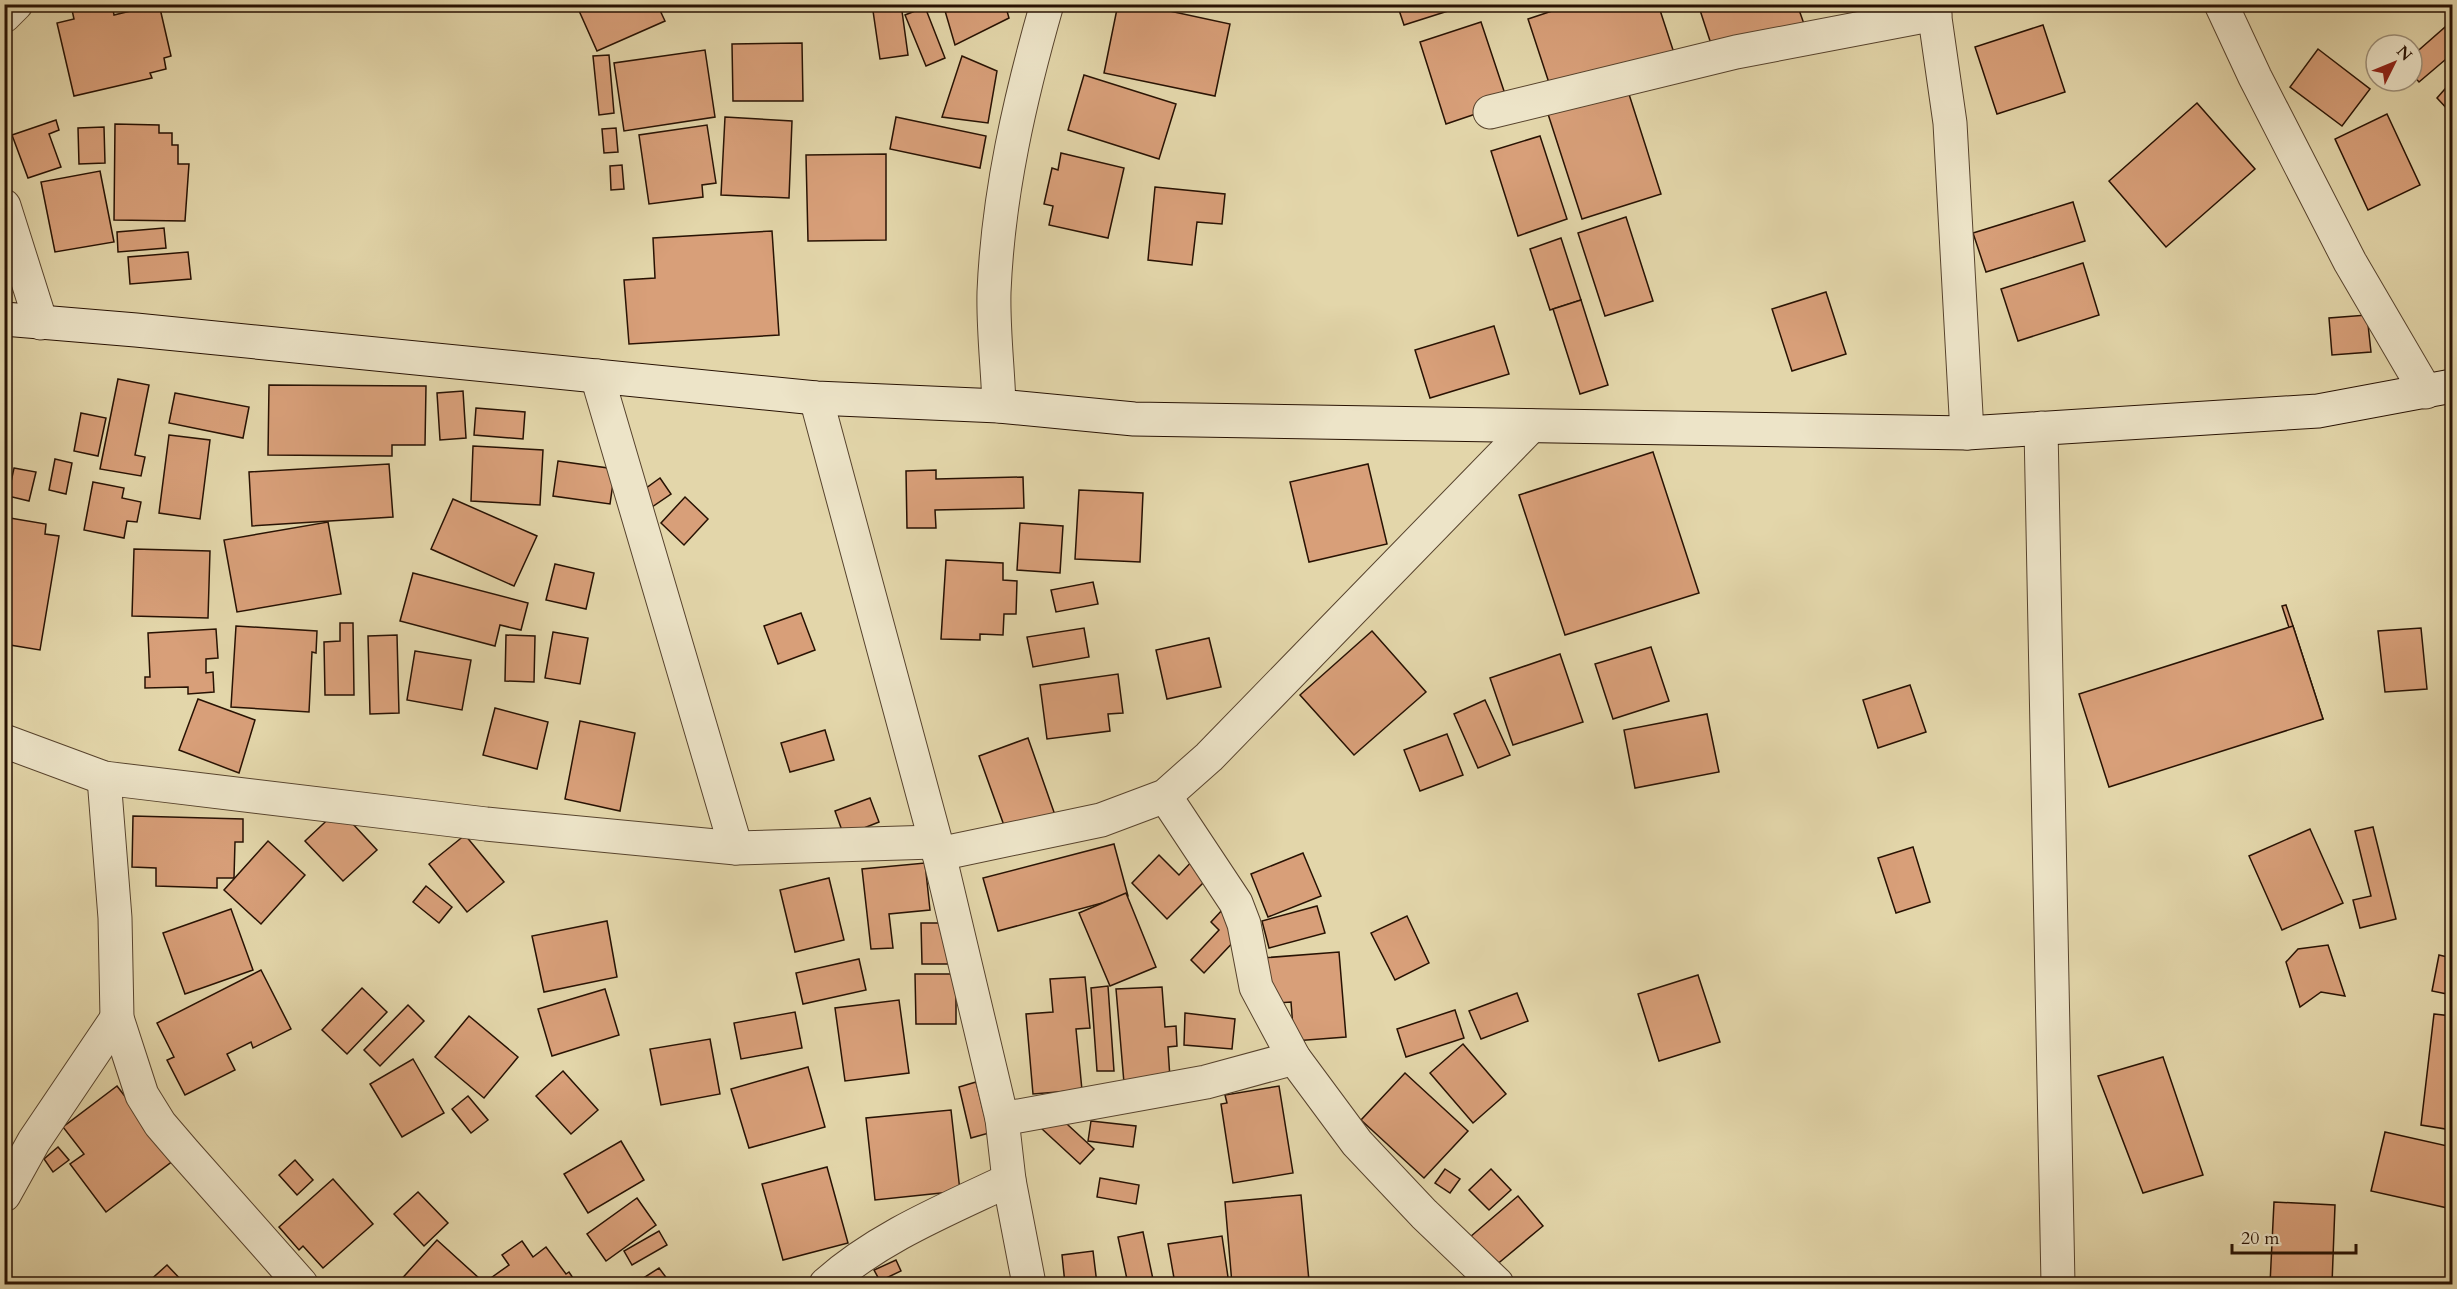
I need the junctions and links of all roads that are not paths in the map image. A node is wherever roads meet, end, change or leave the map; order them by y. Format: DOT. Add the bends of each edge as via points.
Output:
graph roads {
  1 [pos="16,4"];
  2 [pos="1047,4"];
  3 [pos="2218,7"];
  4 [pos="1934,9"];
  5 [pos="4,16"];
  6 [pos="1490,112"];
  7 [pos="4,206"];
  8 [pos="4,319"];
  9 [pos="41,323"];
  10 [pos="597,376"];
  11 [pos="2439,389"];
  12 [pos="816,398"];
  13 [pos="999,406"];
  14 [pos="1531,426"];
  15 [pos="2041,428"];
  16 [pos="1967,433"];
  17 [pos="4,741"];
  18 [pos="105,778"];
  19 [pos="1165,796"];
  20 [pos="736,848"];
  21 [pos="936,848"];
  22 [pos="117,1018"];
  23 [pos="1294,1058"];
  24 [pos="1002,1119"];
  25 [pos="1009,1180"];
  26 [pos="4,1195"];
  27 [pos="301,1284"];
  28 [pos="826,1284"];
  29 [pos="1029,1284"];
  30 [pos="1497,1284"];
  31 [pos="2058,1284"];
  1 -- 5 [label="street"];
  2 -- 13 [label="street" via="1028,70 1005,179 994,292"];
  3 -- 11 [label="street" via="2350,262"];
  4 -- 6 [label="street"];
  4 -- 16 [label="street" via="1950,123"];
  7 -- 9 [label="street"];
  8 -- 9 [label="street"];
  9 -- 10 [label="street"];
  10 -- 12 [label="street"];
  10 -- 20 [label="street"];
  11 -- 15 [label="street" via="2318,411"];
  12 -- 13 [label="street"];
  12 -- 21 [label="street"];
  13 -- 14 [label="street" via="1134,419"];
  14 -- 16 [label="street"];
  14 -- 19 [label="street" via="1209,757"];
  15 -- 16 [label="street"];
  15 -- 31 [label="street"];
  17 -- 18 [label="street"];
  18 -- 20 [label="street" via="486,824"];
  18 -- 22 [label="street"];
  19 -- 21 [label="street" via="1101,820"];
  19 -- 23 [label="street" via="1236,903 1256,987"];
  20 -- 21 [label="street"];
  21 -- 24 [label="street"];
  22 -- 26 [label="street" via="34,1141"];
  22 -- 27 [label="street" via="142,1095 160,1124"];
  23 -- 24 [label="street" via="1206,1082"];
  23 -- 30 [label="street" via="1357,1143"];
  24 -- 25 [label="street"];
  25 -- 28 [label="street" via="906,1230 848,1265"];
  25 -- 29 [label="street"];
}
